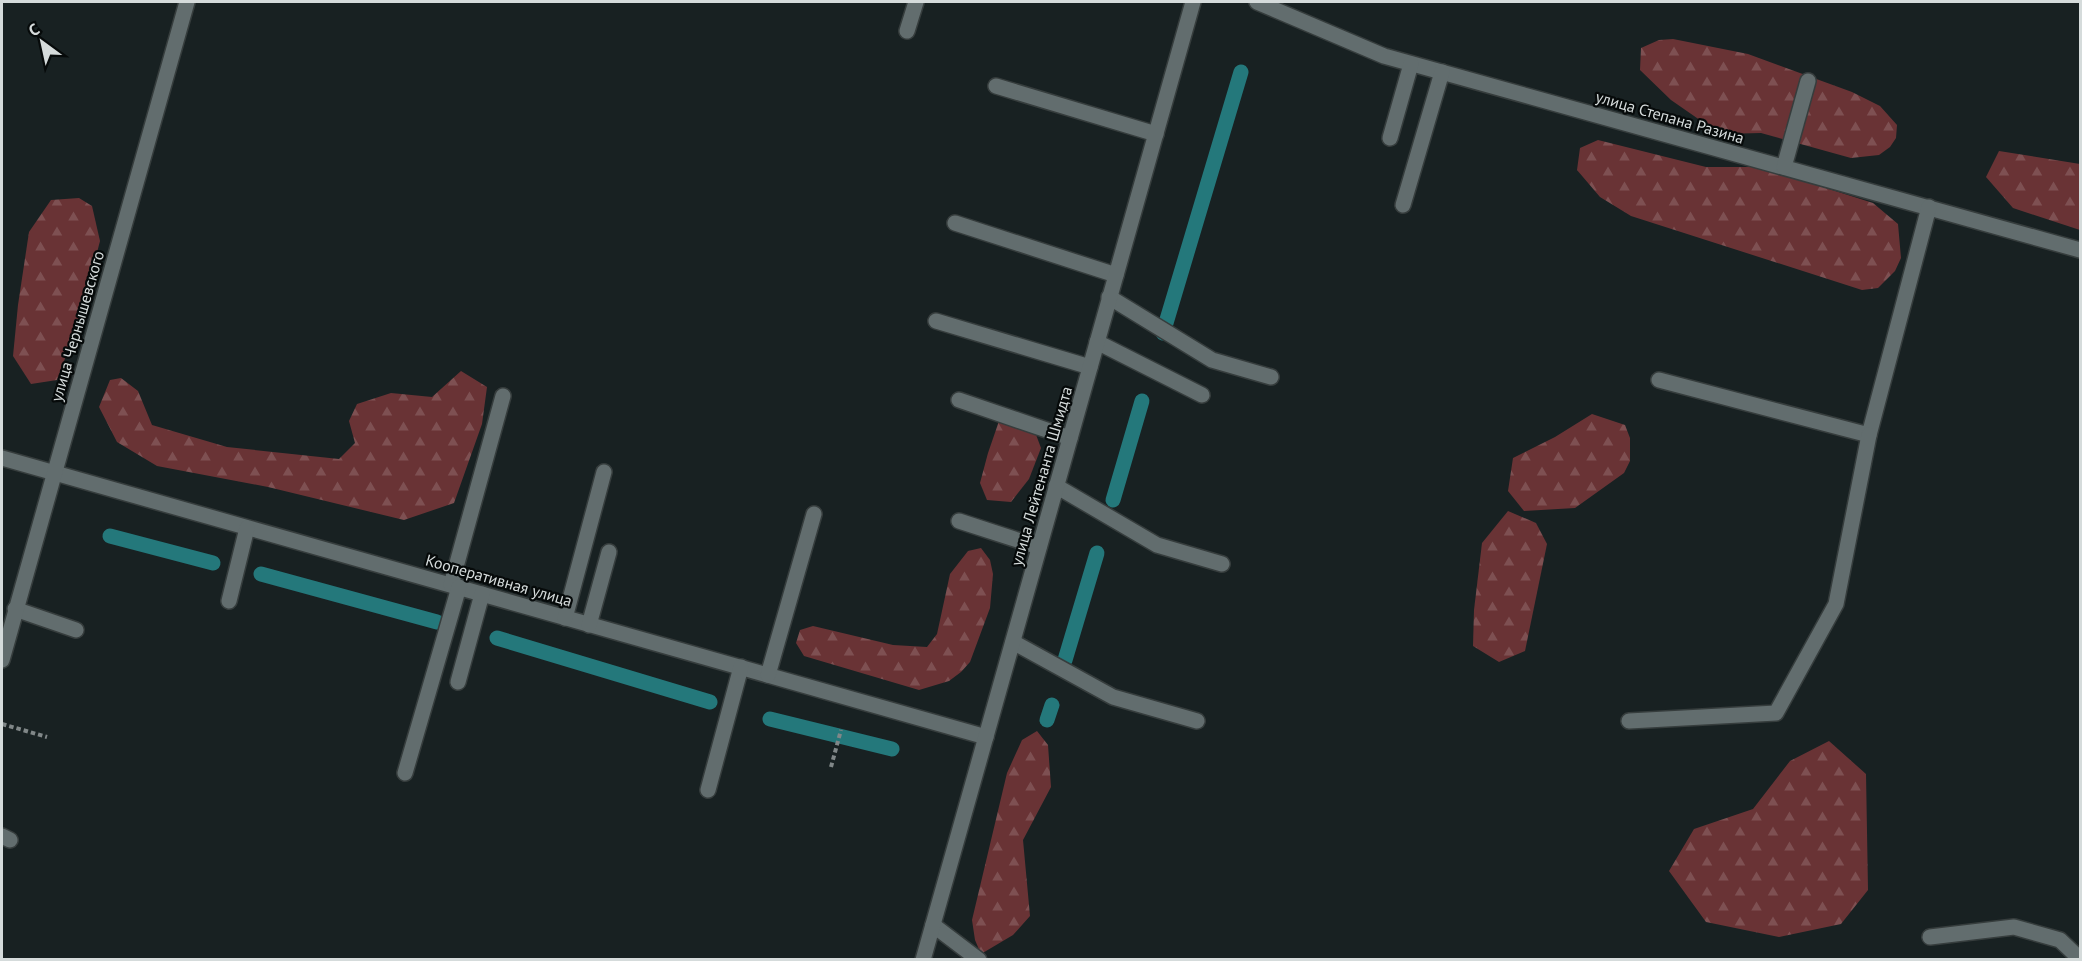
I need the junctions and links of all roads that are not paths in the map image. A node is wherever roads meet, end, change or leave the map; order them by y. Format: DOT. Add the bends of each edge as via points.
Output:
graph roads {
  1 [pos="187,2"];
  2 [pos="916,2"];
  3 [pos="1193,2"];
  4 [pos="1257,2"];
  5 [pos="907,31"];
  6 [pos="1411,64"];
  7 [pos="1442,72"];
  8 [pos="1808,81"];
  9 [pos="996,86"];
  10 [pos="1156,134"];
  11 [pos="1390,138"];
  12 [pos="1784,167"];
  13 [pos="1403,205"];
  14 [pos="1929,207"];
  15 [pos="955,223"];
  16 [pos="2080,250"];
  17 [pos="1116,275"];
  18 [pos="1109,297"];
  19 [pos="936,321"];
  20 [pos="1097,342"];
  21 [pos="1090,367"];
  22 [pos="1271,377"];
  23 [pos="1659,380"];
  24 [pos="1202,395"];
  25 [pos="503,396"];
  26 [pos="959,400"];
  27 [pos="1869,435"];
  28 [pos="1070,438"];
  29 [pos="2,458"];
  30 [pos="604,472"];
  31 [pos="54,473"];
  32 [pos="1056,486"];
  33 [pos="814,514"];
  34 [pos="958,521"];
  35 [pos="247,528"];
  36 [pos="1039,547"];
  37 [pos="609,552"];
  38 [pos="1222,564"];
  39 [pos="455,586"];
  40 [pos="482,594"];
  41 [pos="229,601"];
  42 [pos="15,609"];
  43 [pos="566,618"];
  44 [pos="589,625"];
  45 [pos="76,630"];
  46 [pos="1013,642"];
  47 [pos="2,660"];
  48 [pos="741,667"];
  49 [pos="768,675"];
  50 [pos="458,682"];
  51 [pos="1197,721"];
  52 [pos="1629,721"];
  53 [pos="986,737"];
  54 [pos="405,773"];
  55 [pos="708,790"];
  56 [pos="933,925"];
  57 [pos="1930,937"];
  58 [pos="2080,959"];
  59 [pos="923,960"];
  60 [pos="979,960"];
  1 -- 31 [label="street, улица Чернышевского"];
  2 -- 5 [label="street"];
  3 -- 10 [label="street, улица Лейтенанта Шмидта"];
  4 -- 6 [label="street, улица Степана Разина"];
  6 -- 7 [label="street, улица Степана Разина"];
  6 -- 11 [label="street"];
  7 -- 12 [label="street, улица Степана Разина"];
  7 -- 13 [label="street"];
  8 -- 12 [label="street"];
  9 -- 10 [label="street"];
  10 -- 17 [label="street, улица Лейтенанта Шмидта"];
  12 -- 14 [label="street, улица Степана Разина"];
  14 -- 16 [label="street, улица Степана Разина"];
  14 -- 27 [label="street"];
  15 -- 17 [label="street"];
  17 -- 18 [label="street, улица Лейтенанта Шмидта"];
  18 -- 20 [label="street, улица Лейтенанта Шмидта"];
  18 -- 22 [label="street" via="1212,360"];
  19 -- 21 [label="street"];
  20 -- 21 [label="street, улица Лейтенанта Шмидта"];
  20 -- 24 [label="street"];
  21 -- 28 [label="street, улица Лейтенанта Шмидта"];
  23 -- 27 [label="street"];
  25 -- 39 [label="street"];
  26 -- 28 [label="street"];
  27 -- 52 [label="street" via="1836,604 1776,713"];
  28 -- 32 [label="street, улица Лейтенанта Шмидта"];
  29 -- 31 [label="street, Кооперативная улица"];
  30 -- 43 [label="street"];
  31 -- 35 [label="street, Кооперативная улица"];
  31 -- 42 [label="street, улица Чернышевского"];
  32 -- 36 [label="street, улица Лейтенанта Шмидта"];
  32 -- 38 [label="street" via="1157,545"];
  33 -- 49 [label="street"];
  34 -- 36 [label="street"];
  35 -- 39 [label="street, Кооперативная улица"];
  35 -- 41 [label="street"];
  36 -- 46 [label="street, улица Лейтенанта Шмидта"];
  37 -- 44 [label="street"];
  39 -- 40 [label="street, Кооперативная улица"];
  39 -- 54 [label="street"];
  40 -- 43 [label="street, Кооперативная улица"];
  40 -- 50 [label="street"];
  42 -- 45 [label="street"];
  42 -- 47 [label="street, улица Чернышевского"];
  43 -- 44 [label="street, Кооперативная улица"];
  44 -- 48 [label="street, Кооперативная улица"];
  46 -- 51 [label="street" via="1113,697"];
  46 -- 53 [label="street, улица Лейтенанта Шмидта"];
  48 -- 49 [label="street, Кооперативная улица"];
  48 -- 55 [label="street"];
  49 -- 53 [label="street, Кооперативная улица"];
  53 -- 56 [label="street, улица Лейтенанта Шмидта"];
  56 -- 59 [label="street, улица Лейтенанта Шмидта"];
  56 -- 60 [label="street"];
  57 -- 58 [label="street" via="2014,927 2060,940"];
}
